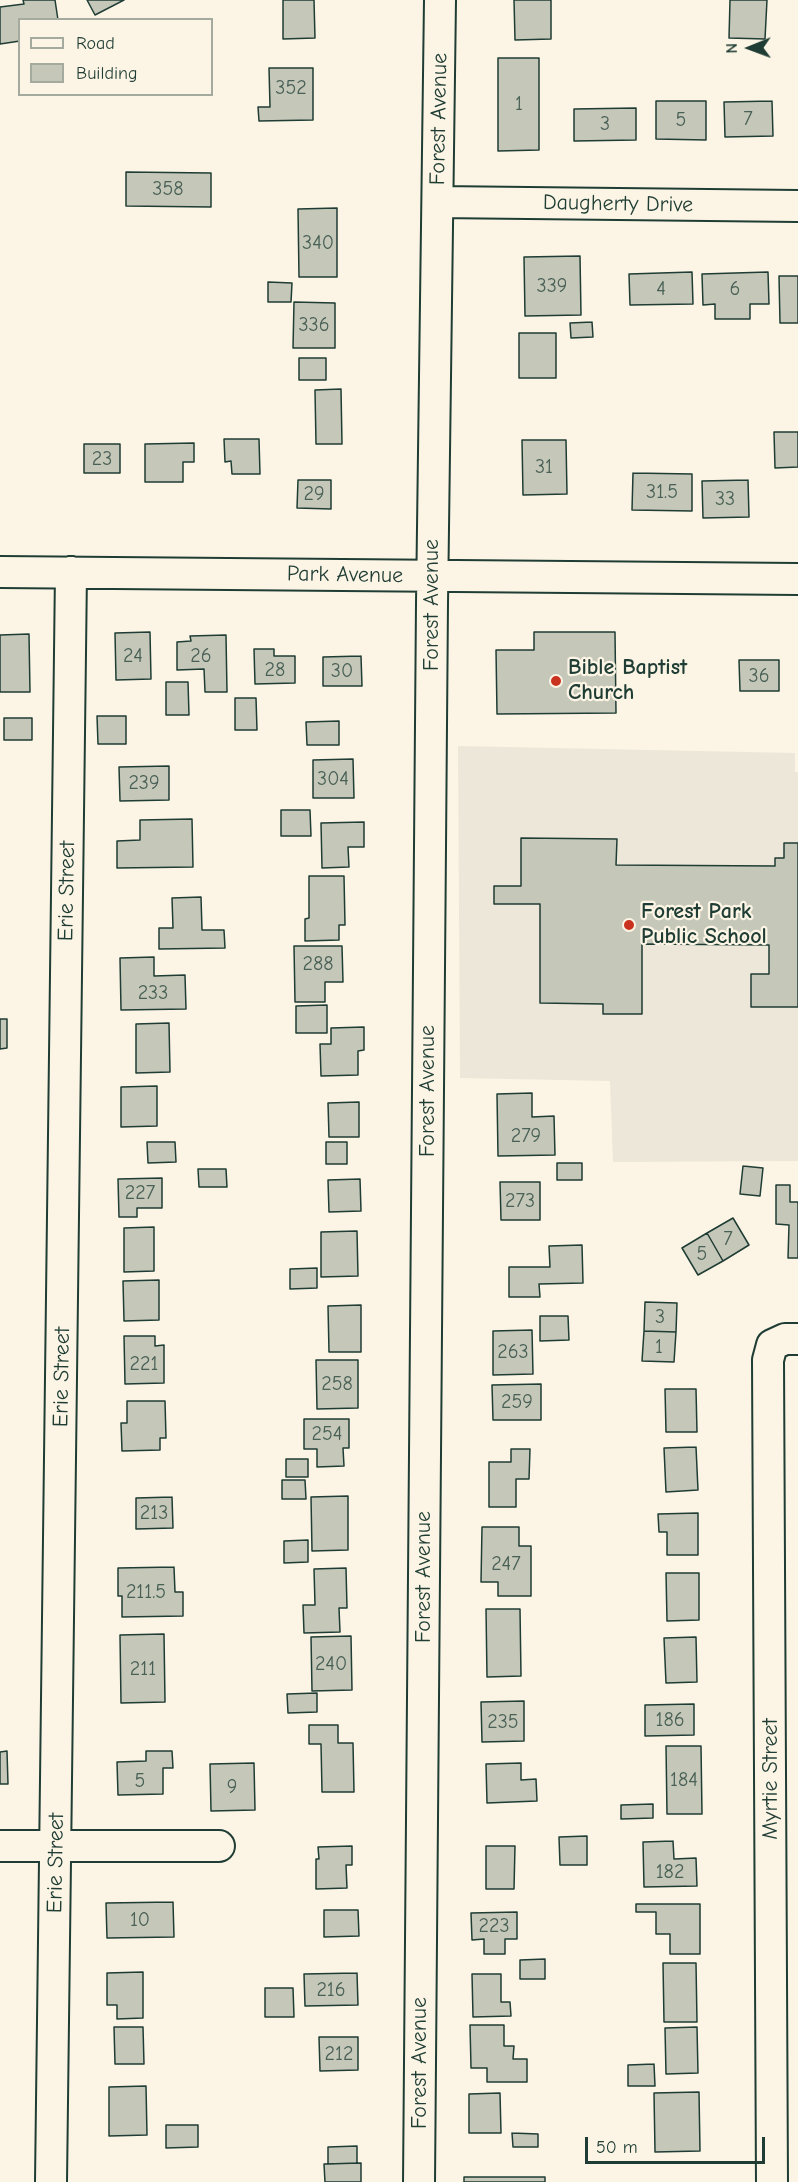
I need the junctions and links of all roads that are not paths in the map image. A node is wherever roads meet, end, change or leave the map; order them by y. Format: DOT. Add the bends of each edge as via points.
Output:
graph roads {
  1 [pos="440,0"];
  2 [pos="438,202"];
  3 [pos="798,206"];
  4 [pos="0,572"];
  5 [pos="71,572"];
  6 [pos="432,576"];
  7 [pos="798,579"];
  8 [pos="798,1339"];
  9 [pos="0,1846"];
  10 [pos="219,1846"];
  11 [pos="56,1847"];
  12 [pos="51,2182"];
  13 [pos="419,2182"];
  14 [pos="772,2182"];
  1 -- 2 [label="street, Forest Avenue"];
  2 -- 3 [label="street, Daugherty Drive"];
  2 -- 6 [label="street, Forest Avenue"];
  4 -- 5 [label="street, Park Avenue"];
  5 -- 6 [label="street, Park Avenue"];
  5 -- 11 [label="street, Erie Street"];
  6 -- 7 [label="street, Park Avenue"];
  6 -- 13 [label="street, Forest Avenue"];
  8 -- 14 [label="street, Myrtie Street" via="772,1345 768,1360"];
  9 -- 11 [label="street"];
  10 -- 11 [label="street"];
  11 -- 12 [label="street, Erie Street"];
}
